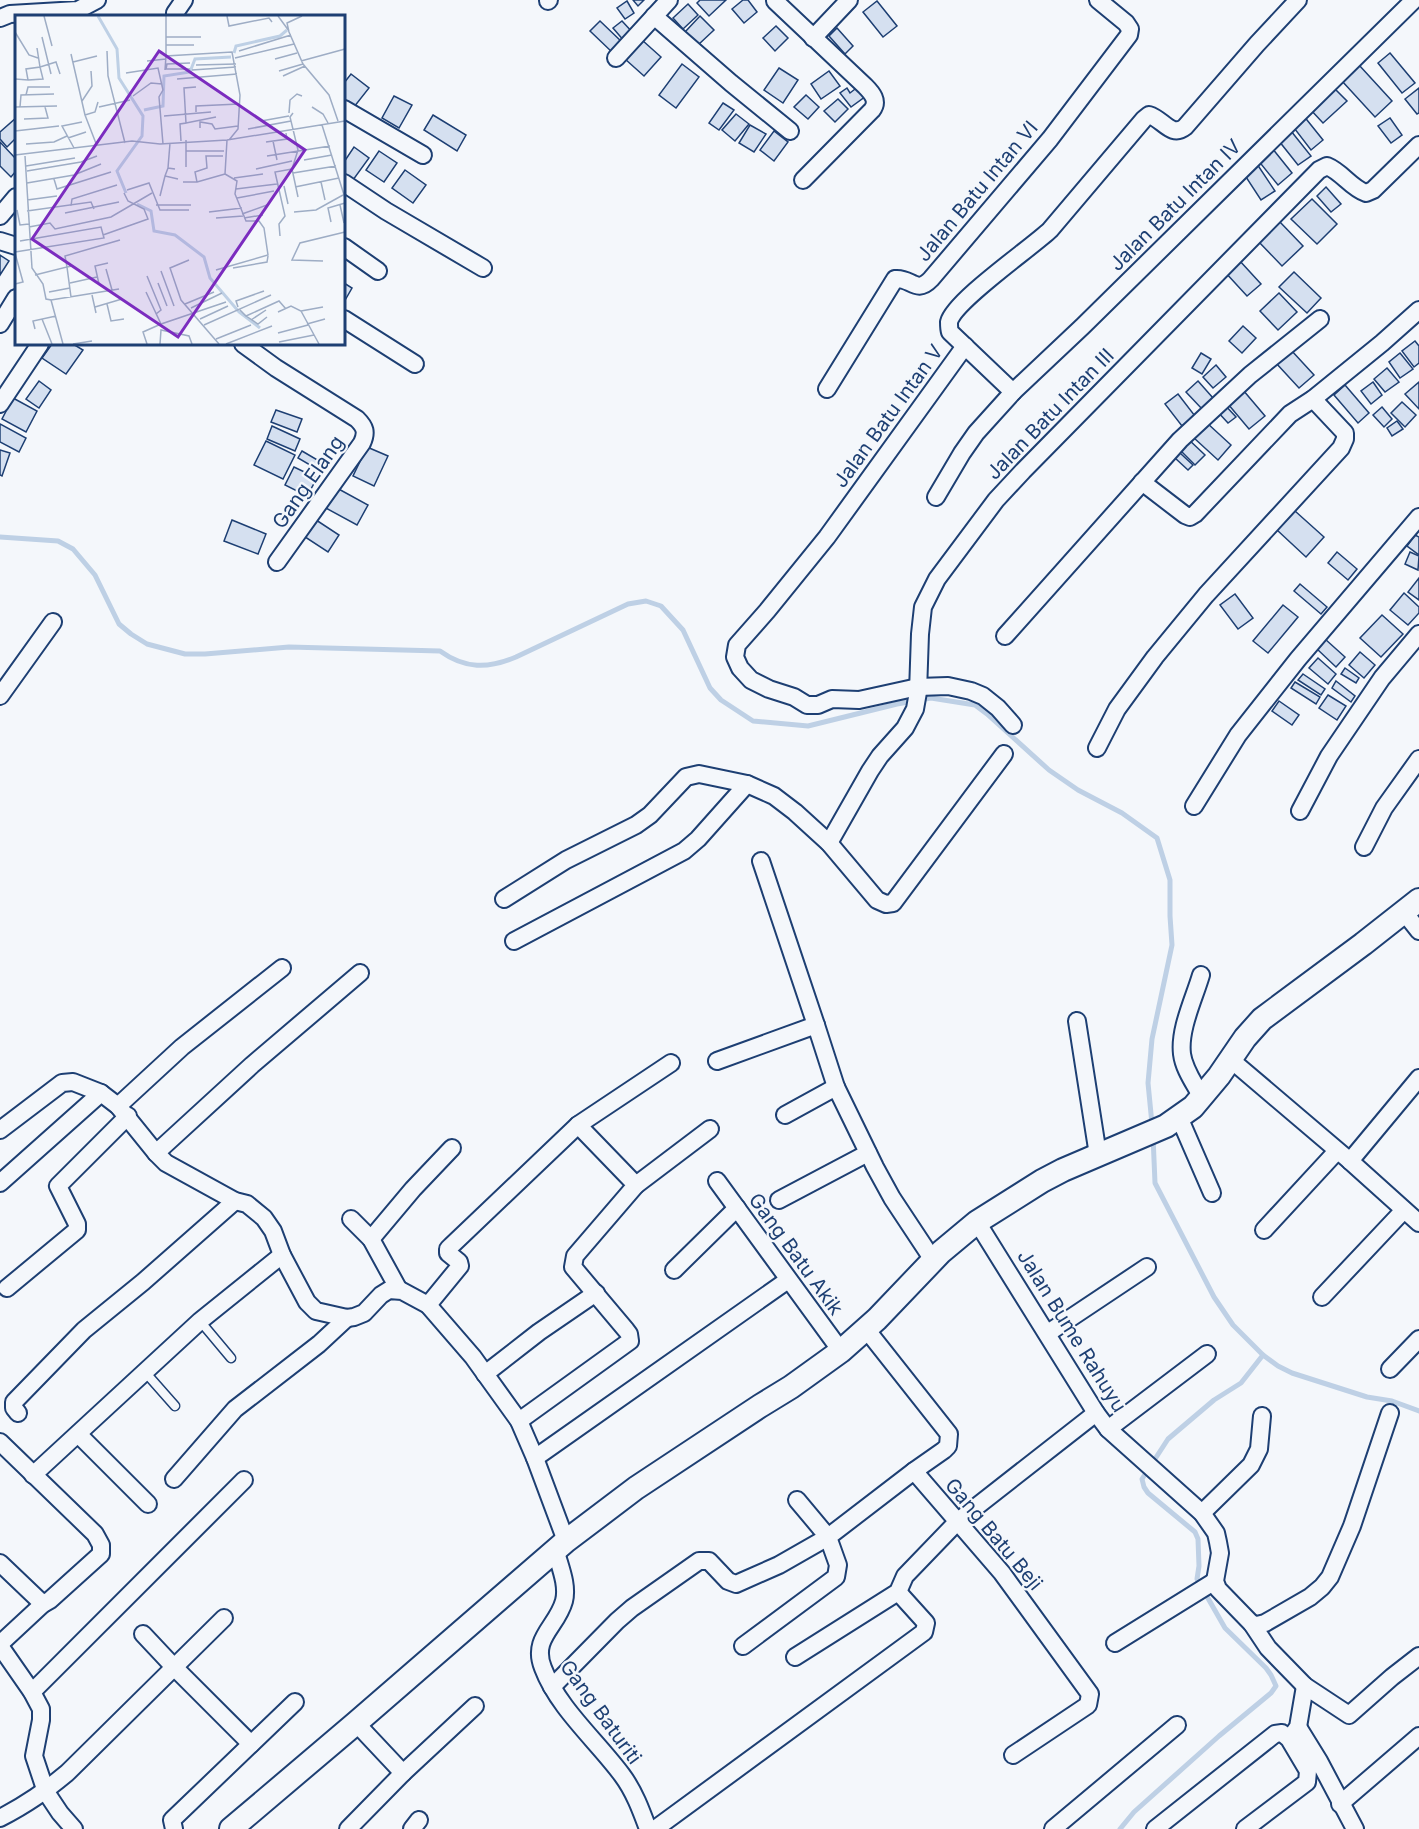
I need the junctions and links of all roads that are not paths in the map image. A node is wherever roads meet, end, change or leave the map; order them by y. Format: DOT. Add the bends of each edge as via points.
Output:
graph roads {
  1 [pos="97,0"];
  2 [pos="669,0"];
  3 [pos="849,0"];
  4 [pos="1098,0"];
  5 [pos="1298,0"];
  6 [pos="1414,0"];
  7 [pos="775,2"];
  8 [pos="75,5"];
  9 [pos="1116,6"];
  10 [pos="654,16"];
  11 [pos="0,18"];
  12 [pos="813,38"];
  13 [pos="616,57"];
  14 [pos="345,110"];
  15 [pos="790,131"];
  16 [pos="1419,145"];
  17 [pos="423,155"];
  18 [pos="803,180"];
  19 [pos="345,184"];
  20 [pos="15,198"];
  21 [pos="0,216"];
  22 [pos="0,241"];
  23 [pos="15,246"];
  24 [pos="345,248"];
  25 [pos="483,268"];
  26 [pos="378,271"];
  27 [pos="15,300"];
  28 [pos="1419,310"];
  29 [pos="1320,319"];
  30 [pos="345,321"];
  31 [pos="0,324"];
  32 [pos="39,345"];
  33 [pos="244,345"];
  34 [pos="965,346"];
  35 [pos="415,364"];
  36 [pos="828,389"];
  37 [pos="1013,392"];
  38 [pos="1312,399"];
  39 [pos="0,404"];
  40 [pos="1142,482"];
  41 [pos="936,497"];
  42 [pos="1419,518"];
  43 [pos="277,562"];
  44 [pos="52,622"];
  45 [pos="1419,634"];
  46 [pos="1005,636"];
  47 [pos="918,689"];
  48 [pos="0,696"];
  49 [pos="1012,725"];
  50 [pos="1097,748"];
  51 [pos="1004,754"];
  52 [pos="1419,759"];
  53 [pos="747,784"];
  54 [pos="1194,806"];
  55 [pos="1300,811"];
  56 [pos="829,843"];
  57 [pos="1364,847"];
  58 [pos="760,861"];
  59 [pos="504,899"];
  60 [pos="1411,906"];
  61 [pos="1419,931"];
  62 [pos="514,941"];
  63 [pos="282,968"];
  64 [pos="360,973"];
  65 [pos="1201,975"];
  66 [pos="1077,1021"];
  67 [pos="816,1025"];
  68 [pos="1230,1059"];
  69 [pos="717,1061"];
  70 [pos="671,1063"];
  71 [pos="836,1087"];
  72 [pos="1416,1089"];
  73 [pos="101,1094"];
  74 [pos="1202,1098"];
  75 [pos="123,1111"];
  76 [pos="785,1115"];
  77 [pos="1179,1118"];
  78 [pos="578,1125"];
  79 [pos="710,1129"];
  80 [pos="0,1130"];
  81 [pos="452,1149"];
  82 [pos="156,1153"];
  83 [pos="868,1153"];
  84 [pos="1098,1155"];
  85 [pos="1344,1156"];
  86 [pos="717,1180"];
  87 [pos="0,1183"];
  88 [pos="636,1185"];
  89 [pos="1212,1193"];
  90 [pos="779,1200"];
  91 [pos="235,1201"];
  92 [pos="737,1208"];
  93 [pos="1404,1210"];
  94 [pos="351,1219"];
  95 [pos="977,1222"];
  96 [pos="1419,1223"];
  97 [pos="1264,1230"];
  98 [pos="371,1239"];
  99 [pos="282,1255"];
  100 [pos="933,1260"];
  101 [pos="1147,1267"];
  102 [pos="674,1270"];
  103 [pos="788,1280"];
  104 [pos="7,1288"];
  105 [pos="399,1290"];
  106 [pos="596,1293"];
  107 [pos="1323,1298"];
  108 [pos="428,1305"];
  109 [pos="347,1318"];
  110 [pos="200,1321"];
  111 [pos="866,1329"];
  112 [pos="1048,1333"];
  113 [pos="1419,1339"];
  114 [pos="841,1351"];
  115 [pos="1207,1354"];
  116 [pos="231,1358"];
  117 [pos="1390,1369"];
  118 [pos="145,1372"];
  119 [pos="485,1374"];
  120 [pos="175,1406"];
  121 [pos="18,1413"];
  122 [pos="1096,1413"];
  123 [pos="1390,1413"];
  124 [pos="1262,1416"];
  125 [pos="519,1421"];
  126 [pos="1108,1428"];
  127 [pos="78,1434"];
  128 [pos="2,1449"];
  129 [pos="535,1458"];
  130 [pos="914,1472"];
  131 [pos="33,1475"];
  132 [pos="174,1479"];
  133 [pos="244,1480"];
  134 [pos="797,1500"];
  135 [pos="148,1504"];
  136 [pos="1202,1513"];
  137 [pos="958,1521"];
  138 [pos="828,1537"];
  139 [pos="561,1546"];
  140 [pos="0,1563"];
  141 [pos="1215,1581"];
  142 [pos="898,1592"];
  143 [pos="43,1604"];
  144 [pos="224,1618"];
  145 [pos="1252,1624"];
  146 [pos="143,1634"];
  147 [pos="1115,1643"];
  148 [pos="0,1645"];
  149 [pos="743,1646"];
  150 [pos="1419,1656"];
  151 [pos="795,1658"];
  152 [pos="174,1667"];
  153 [pos="1305,1686"];
  154 [pos="552,1687"];
  155 [pos="32,1692"];
  156 [pos="295,1702"];
  157 [pos="475,1706"];
  158 [pos="356,1723"];
  159 [pos="1177,1725"];
  160 [pos="1294,1733"];
  161 [pos="1419,1736"];
  162 [pos="251,1744"];
  163 [pos="1013,1755"];
  164 [pos="403,1773"];
  165 [pos="46,1792"];
  166 [pos="1340,1804"];
  167 [pos="0,1818"];
  168 [pos="74,1829"];
  169 [pos="174,1829"];
  170 [pos="231,1829"];
  171 [pos="348,1829"];
  172 [pos="648,1829"];
  173 [pos="655,1829"];
  174 [pos="1053,1829"];
  175 [pos="1155,1829"];
  176 [pos="1245,1829"];
  177 [pos="1355,1829"];
  1 -- 8 [label="street"];
  2 -- 10 [label="street"];
  3 -- 12 [label="street"];
  4 -- 9 [label="street, Jalan Batu Intan VI"];
  5 -- 34 [label="street, Jalan Batu Intan V" via="1185,127 1173,131 1149,115 1050,230 969,297 949,322 950,332"];
  6 -- 37 [label="street, Jalan Batu Intan IV"];
  7 -- 12 [label="street"];
  8 -- 11 [label="street"];
  9 -- 36 [label="street, Jalan Batu Intan VI" via="1130,29 1129,35 1050,139 931,279 919,286 895,279"];
  10 -- 13 [label="street"];
  10 -- 15 [label="street"];
  12 -- 18 [label="street" via="865,86 875,102 872,110"];
  14 -- 17 [label="street"];
  16 -- 47 [label="street, Jalan Batu Intan III" via="1366,193 1335,169 1327,166 1319,170 996,500 937,579 923,607"];
  19 -- 25 [label="street"];
  20 -- 21 [label="street"];
  22 -- 23 [label="street"];
  24 -- 26 [label="street"];
  27 -- 31 [label="street"];
  28 -- 38 [label="street"];
  29 -- 40 [label="street" via="1233,391"];
  30 -- 35 [label="street"];
  32 -- 39 [label="street"];
  33 -- 43 [label="street, Gang Elang" via="357,418 366,434"];
  34 -- 37 [label="street"];
  34 -- 47 [label="street, Jalan Batu Intan V" via="827,537 735,651 736,663 751,680 807,705"];
  37 -- 41 [label="street, Jalan Batu Intan IV" via="976,433"];
  38 -- 40 [label="street" via="1290,414 1190,517"];
  38 -- 50 [label="street" via="1345,433 1341,448 1184,621 1117,710"];
  40 -- 46 [label="street"];
  42 -- 54 [label="street" via="1284,676 1238,735"];
  44 -- 48 [label="street"];
  45 -- 55 [label="street" via="1382,678 1329,756"];
  47 -- 49 [label="street" via="948,686 971,691 998,708"];
  47 -- 56 [label="street, Jalan Batu Intan III" via="915,709 905,728 870,771"];
  51 -- 56 [label="street" via="893,903 877,900"];
  52 -- 57 [label="street" via="1384,808"];
  53 -- 56 [label="street" via="774,796"];
  53 -- 59 [label="street" via="699,774 686,777 636,825 566,860"];
  53 -- 62 [label="street" via="684,852"];
  58 -- 67 [label="street"];
  60 -- 61 [label="street"];
  60 -- 68 [label="street" via="1262,1019"];
  63 -- 75 [label="street" via="182,1047"];
  64 -- 82 [label="street"];
  65 -- 74 [label="street" via="1185,1027 1182,1054"];
  66 -- 84 [label="street"];
  67 -- 69 [label="street"];
  67 -- 71 [label="street"];
  68 -- 74 [label="street"];
  68 -- 85 [label="street"];
  70 -- 78 [label="street"];
  71 -- 76 [label="street"];
  71 -- 83 [label="street"];
  72 -- 85 [label="street"];
  73 -- 75 [label="street"];
  73 -- 80 [label="street" via="73,1082 62,1083"];
  73 -- 87 [label="street"];
  74 -- 77 [label="street"];
  75 -- 82 [label="street"];
  75 -- 104 [label="street" via="58,1186 78,1230"];
  77 -- 84 [label="street"];
  77 -- 89 [label="street"];
  78 -- 88 [label="street"];
  78 -- 108 [label="street" via="448,1249 460,1266"];
  79 -- 88 [label="street"];
  81 -- 98 [label="street"];
  82 -- 91 [label="street" via="166,1163"];
  83 -- 90 [label="street"];
  83 -- 100 [label="street"];
  84 -- 95 [label="street" via="1042,1181"];
  85 -- 93 [label="street"];
  85 -- 97 [label="street"];
  86 -- 92 [label="street, Gang Batu Akik"];
  88 -- 106 [label="street" via="575,1256 574,1270"];
  91 -- 99 [label="street" via="247,1204 264,1218"];
  91 -- 121 [label="street" via="84,1330 14,1402"];
  92 -- 102 [label="street"];
  92 -- 103 [label="street, Gang Batu Akik"];
  93 -- 96 [label="street"];
  93 -- 107 [label="street"];
  94 -- 98 [label="street"];
  95 -- 100 [label="street"];
  95 -- 112 [label="street, Jalan Bume Rahuyu"];
  98 -- 105 [label="street"];
  99 -- 109 [label="street" via="313,1310"];
  99 -- 110 [label="street"];
  100 -- 111 [label="street"];
  101 -- 112 [label="street"];
  103 -- 114 [label="street, Gang Batu Akik"];
  103 -- 129 [label="street"];
  105 -- 108 [label="street"];
  105 -- 109 [label="street" via="388,1290 364,1313"];
  106 -- 119 [label="street"];
  106 -- 125 [label="street" via="629,1334 630,1341"];
  108 -- 119 [label="street, Gang Baturiti"];
  109 -- 132 [label="street" via="235,1408"];
  110 -- 116 [label="lane"];
  110 -- 118 [label="street"];
  111 -- 114 [label="street"];
  111 -- 130 [label="street, Gang Batu Beji" via="949,1434 948,1446"];
  112 -- 122 [label="street, Jalan Bume Rahuyu"];
  113 -- 117 [label="street"];
  114 -- 139 [label="street" via="636,1488"];
  115 -- 126 [label="street"];
  118 -- 120 [label="lane"];
  118 -- 127 [label="street"];
  119 -- 125 [label="street, Gang Baturiti"];
  122 -- 126 [label="street, Jalan Bume Rahuyu"];
  122 -- 137 [label="street"];
  123 -- 145 [label="street" via="1352,1526 1330,1577 1310,1597 1265,1623"];
  124 -- 136 [label="street" via="1259,1449 1251,1465"];
  125 -- 129 [label="street, Gang Baturiti"];
  126 -- 136 [label="street, Jalan Bume Rahuyu"];
  127 -- 131 [label="street"];
  127 -- 135 [label="street"];
  128 -- 131 [label="street"];
  129 -- 139 [label="street, Gang Baturiti"];
  130 -- 137 [label="street, Gang Batu Beji"];
  130 -- 138 [label="street"];
  131 -- 143 [label="street" via="95,1534 101,1545 101,1554"];
  133 -- 155 [label="street"];
  134 -- 138 [label="street"];
  136 -- 141 [label="street, Jalan Bume Rahuyu" via="1218,1542"];
  137 -- 142 [label="street" via="905,1576"];
  137 -- 163 [label="street, Gang Batu Beji" via="1002,1573 1090,1694 1088,1705"];
  138 -- 149 [label="street" via="838,1565 836,1577"];
  138 -- 154 [label="street" via="736,1584 728,1581 709,1560 699,1561 632,1608"];
  139 -- 154 [label="street, Gang Baturiti" via="564,1600 539,1650"];
  139 -- 158 [label="street"];
  140 -- 143 [label="street"];
  141 -- 145 [label="street" via="1226,1599"];
  141 -- 147 [label="street"];
  142 -- 151 [label="street"];
  142 -- 173 [label="street" via="926,1623 924,1632"];
  143 -- 148 [label="street"];
  144 -- 152 [label="street"];
  145 -- 153 [label="street" via="1268,1648"];
  146 -- 152 [label="street"];
  148 -- 155 [label="street"];
  150 -- 153 [label="street" via="1349,1715"];
  152 -- 162 [label="street"];
  152 -- 165 [label="street"];
  153 -- 160 [label="street"];
  154 -- 172 [label="street, Gang Baturiti" via="623,1776"];
  155 -- 165 [label="street" via="41,1709 33,1753"];
  156 -- 162 [label="street"];
  157 -- 164 [label="street"];
  158 -- 164 [label="street"];
  158 -- 170 [label="street"];
  159 -- 174 [label="street"];
  160 -- 166 [label="street" via="1319,1761"];
  160 -- 175 [label="street" via="1275,1734"];
  160 -- 176 [label="street" via="1308,1772 1307,1782"];
  161 -- 166 [label="street"];
  162 -- 169 [label="street" via="172,1820"];
  164 -- 171 [label="street"];
  165 -- 167 [label="street"];
  165 -- 168 [label="street"];
  166 -- 177 [label="street"];
}
